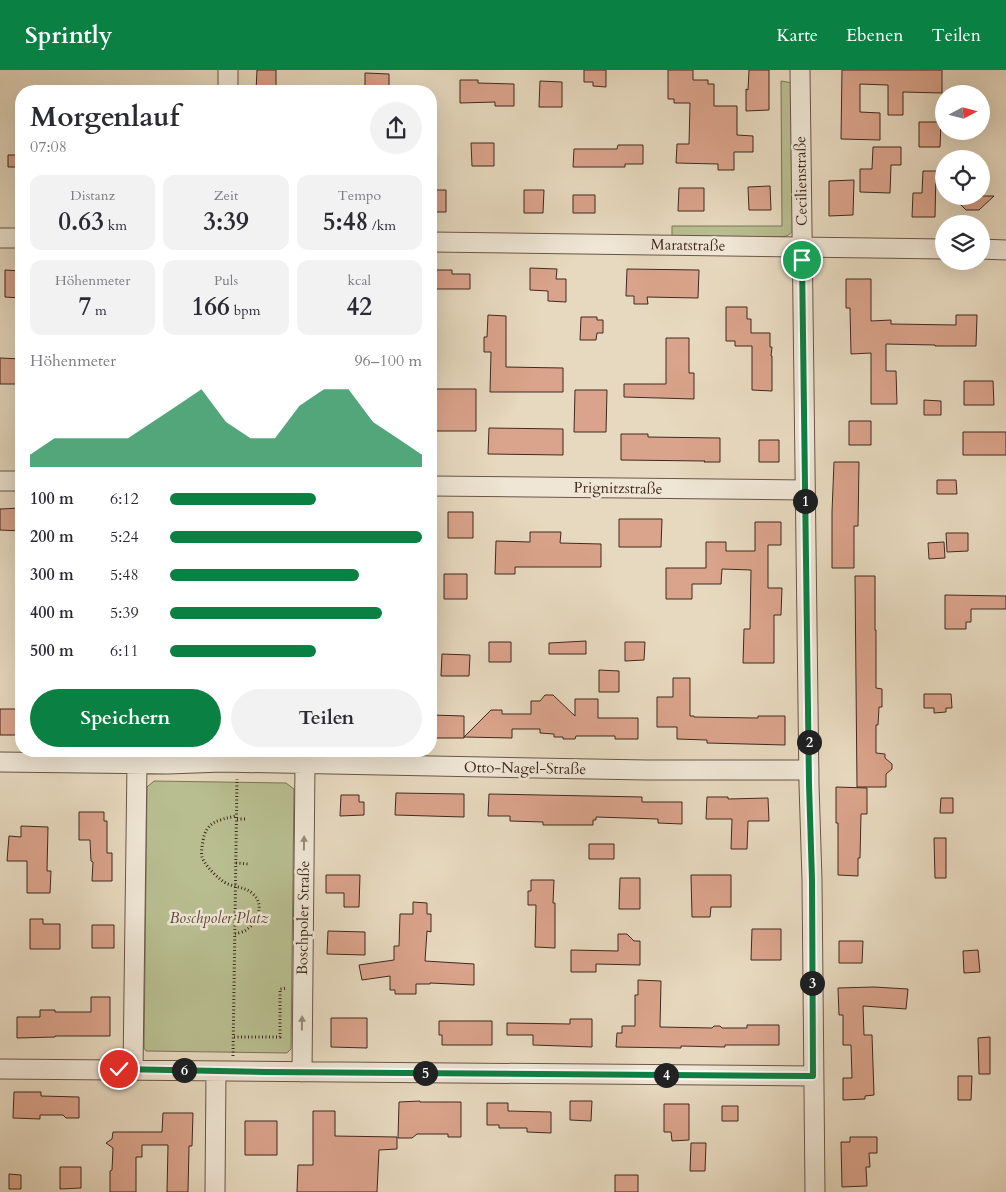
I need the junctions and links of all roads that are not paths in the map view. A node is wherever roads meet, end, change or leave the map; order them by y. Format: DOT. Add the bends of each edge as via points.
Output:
graph roads {
  1 [pos="228,70"];
  2 [pos="800,70"];
  3 [pos="228,85"];
  4 [pos="0,238"];
  5 [pos="15,238"];
  6 [pos="437,242"];
  7 [pos="802,246"];
  8 [pos="935,248"];
  9 [pos="990,249"];
  10 [pos="1006,250"];
  11 [pos="0,480"];
  12 [pos="15,481"];
  13 [pos="437,486"];
  14 [pos="805,490"];
  15 [pos="0,762"];
  16 [pos="137,763"];
  17 [pos="230,764"];
  18 [pos="305,764"];
  19 [pos="809,770"];
  20 [pos="0,1069"];
  21 [pos="133,1070"];
  22 [pos="225,1071"];
  23 [pos="302,1072"];
  24 [pos="813,1076"];
  25 [pos="215,1192"];
  26 [pos="815,1192"];
  1 -- 3 [label="street"];
  2 -- 7 [label="street, Cecilienstraße"];
  4 -- 5 [label="street"];
  6 -- 7 [label="street, Maratstraße"];
  7 -- 8 [label="street, Maratstraße"];
  7 -- 14 [label="street, Cecilienstraße"];
  9 -- 10 [label="street"];
  11 -- 12 [label="street"];
  13 -- 14 [label="street, Prignitzstraße"];
  14 -- 19 [label="street, Cecilienstraße"];
  15 -- 16 [label="street, Otto-Nagel-Straße"];
  16 -- 17 [label="street, Otto-Nagel-Straße"];
  16 -- 21 [label="street"];
  17 -- 18 [label="street, Otto-Nagel-Straße"];
  18 -- 19 [label="street, Otto-Nagel-Straße"];
  23 -- 18 [label="street, Boschpoler Straße, one-way"];
  19 -- 24 [label="street, Cecilienstraße"];
  20 -- 21 [label="street"];
  21 -- 22 [label="street"];
  22 -- 23 [label="street"];
  22 -- 25 [label="street"];
  23 -- 24 [label="street"];
  24 -- 26 [label="street, Cecilienstraße"];
}
